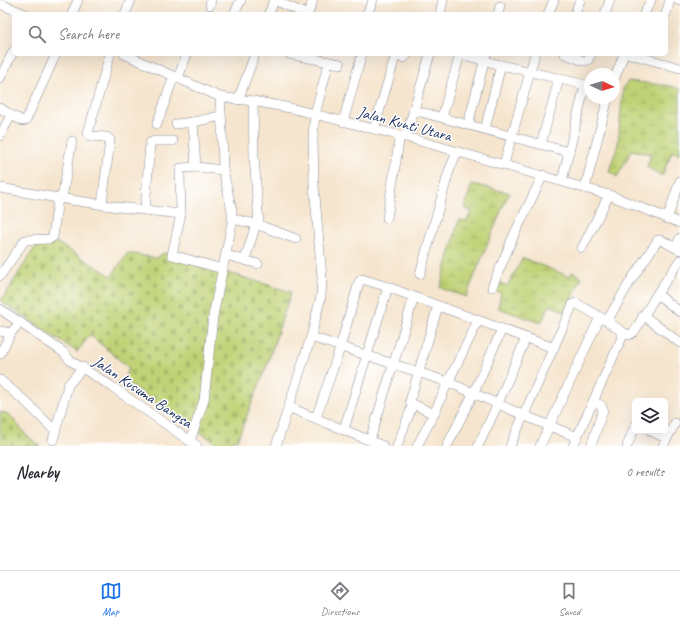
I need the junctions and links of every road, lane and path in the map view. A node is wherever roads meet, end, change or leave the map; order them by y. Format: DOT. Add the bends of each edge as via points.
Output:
graph roads {
  1 [pos="78,0"];
  2 [pos="131,0"];
  3 [pos="241,0"];
  4 [pos="274,0"];
  5 [pos="313,0"];
  6 [pos="373,0"];
  7 [pos="443,0"];
  8 [pos="554,0"];
  9 [pos="580,0"];
  10 [pos="610,0"];
  11 [pos="652,0"];
  12 [pos="670,0"];
  13 [pos="0,4"];
  14 [pos="20,12"];
  15 [pos="73,12"];
  16 [pos="126,12"];
  17 [pos="235,12"];
  18 [pos="270,12"];
  19 [pos="302,12"];
  20 [pos="308,12"];
  21 [pos="368,12"];
  22 [pos="440,12"];
  23 [pos="549,12"];
  24 [pos="576,12"];
  25 [pos="606,12"];
  26 [pos="645,12"];
  27 [pos="667,12"];
  28 [pos="12,54"];
  29 [pos="55,56"];
  30 [pos="109,56"];
  31 [pos="129,56"];
  32 [pos="186,56"];
  33 [pos="253,56"];
  34 [pos="299,56"];
  35 [pos="361,56"];
  36 [pos="394,56"];
  37 [pos="429,56"];
  38 [pos="459,56"];
  39 [pos="535,56"];
  40 [pos="570,56"];
  41 [pos="589,56"];
  42 [pos="623,56"];
  43 [pos="485,57"];
  44 [pos="652,57"];
  45 [pos="340,64"];
  46 [pos="501,65"];
  47 [pos="619,68"];
  48 [pos="680,68"];
  49 [pos="327,69"];
  50 [pos="531,73"];
  51 [pos="176,77"];
  52 [pos="0,78"];
  53 [pos="559,79"];
  54 [pos="584,84"];
  55 [pos="584,96"];
  56 [pos="220,97"];
  57 [pos="238,100"];
  58 [pos="253,101"];
  59 [pos="606,104"];
  60 [pos="0,108"];
  61 [pos="413,110"];
  62 [pos="315,114"];
  63 [pos="11,115"];
  64 [pos="221,116"];
  65 [pos="442,117"];
  66 [pos="193,122"];
  67 [pos="343,122"];
  68 [pos="157,124"];
  69 [pos="176,124"];
  70 [pos="468,125"];
  71 [pos="374,129"];
  72 [pos="485,130"];
  73 [pos="0,136"];
  74 [pos="403,136"];
  75 [pos="512,137"];
  76 [pos="72,141"];
  77 [pos="173,141"];
  78 [pos="541,144"];
  79 [pos="457,152"];
  80 [pos="569,152"];
  81 [pos="504,164"];
  82 [pos="196,166"];
  83 [pos="223,170"];
  84 [pos="543,175"];
  85 [pos="562,181"];
  86 [pos="680,181"];
  87 [pos="0,188"];
  88 [pos="584,188"];
  89 [pos="609,195"];
  90 [pos="60,198"];
  91 [pos="102,204"];
  92 [pos="145,210"];
  93 [pos="181,214"];
  94 [pos="388,218"];
  95 [pos="667,218"];
  96 [pos="233,219"];
  97 [pos="680,223"];
  98 [pos="258,224"];
  99 [pos="680,238"];
  100 [pos="296,240"];
  101 [pos="582,248"];
  102 [pos="678,249"];
  103 [pos="226,255"];
  104 [pos="245,260"];
  105 [pos="680,260"];
  106 [pos="258,264"];
  107 [pos="223,269"];
  108 [pos="420,274"];
  109 [pos="0,276"];
  110 [pos="388,287"];
  111 [pos="492,287"];
  112 [pos="657,294"];
  113 [pos="414,298"];
  114 [pos="438,306"];
  115 [pos="0,309"];
  116 [pos="680,312"];
  117 [pos="0,315"];
  118 [pos="643,315"];
  119 [pos="604,319"];
  120 [pos="478,321"];
  121 [pos="16,327"];
  122 [pos="502,329"];
  123 [pos="0,331"];
  124 [pos="624,333"];
  125 [pos="526,338"];
  126 [pos="310,339"];
  127 [pos="680,343"];
  128 [pos="554,348"];
  129 [pos="339,349"];
  130 [pos="0,354"];
  131 [pos="366,357"];
  132 [pos="392,366"];
  133 [pos="83,368"];
  134 [pos="419,374"];
  135 [pos="0,380"];
  136 [pos="446,384"];
  137 [pos="472,395"];
  138 [pos="594,402"];
  139 [pos="413,404"];
  140 [pos="497,406"];
  141 [pos="288,407"];
  142 [pos="434,414"];
  143 [pos="522,417"];
  144 [pos="316,418"];
  145 [pos="675,423"];
  146 [pos="51,427"];
  147 [pos="549,428"];
  148 [pos="344,429"];
  149 [pos="632,434"];
  150 [pos="655,434"];
  151 [pos="53,440"];
  152 [pos="370,440"];
  153 [pos="575,442"];
  154 [pos="665,442"];
  155 [pos="193,444"];
  156 [pos="276,446"];
  157 [pos="383,446"];
  158 [pos="397,446"];
  159 [pos="416,446"];
  160 [pos="447,446"];
  161 [pos="478,446"];
  162 [pos="510,446"];
  163 [pos="540,446"];
  164 [pos="591,446"];
  165 [pos="627,446"];
  1 -- 15 [label="street"];
  2 -- 16 [label="street"];
  3 -- 17 [label="street"];
  4 -- 18 [label="street"];
  4 -- 19 [label="street"];
  5 -- 20 [label="street"];
  6 -- 21 [label="street"];
  7 -- 22 [label="street"];
  8 -- 23 [label="street"];
  9 -- 24 [label="street"];
  10 -- 25 [label="street"];
  11 -- 26 [label="street"];
  12 -- 27 [label="street"];
  13 -- 14 [label="street"];
  28 -- 52 [label="street"];
  29 -- 63 [label="street" via="26,120"];
  30 -- 91 [label="street" via="88,133 90,136 108,137 110,140"];
  31 -- 51 [label="street, Jalan Kunti Utara"];
  32 -- 51 [label="street"];
  33 -- 57 [label="street"];
  34 -- 45 [label="street"];
  35 -- 67 [label="street"];
  36 -- 71 [label="street"];
  37 -- 61 [label="street"];
  38 -- 65 [label="street"];
  39 -- 50 [label="street"];
  40 -- 41 [label="street" via="584,61 588,60"];
  42 -- 47 [label="street"];
  43 -- 46 [label="street"];
  43 -- 70 [label="street"];
  44 -- 48 [label="street"];
  46 -- 50 [label="street"];
  46 -- 72 [label="street"];
  49 -- 62 [label="street"];
  50 -- 53 [label="street"];
  50 -- 75 [label="street"];
  51 -- 56 [label="street, Jalan Kunti Utara"];
  51 -- 68 [label="street"];
  53 -- 54 [label="street"];
  53 -- 78 [label="street"];
  55 -- 80 [label="street"];
  56 -- 57 [label="street, Jalan Kunti Utara"];
  56 -- 64 [label="street"];
  57 -- 58 [label="street, Jalan Kunti Utara"];
  58 -- 62 [label="street, Jalan Kunti Utara"];
  58 -- 98 [label="street"];
  59 -- 88 [label="street"];
  60 -- 63 [label="street"];
  61 -- 65 [label="street"];
  61 -- 74 [label="street"];
  62 -- 67 [label="street, Jalan Kunti Utara"];
  62 -- 126 [label="street" via="314,185 322,282"];
  63 -- 73 [label="street"];
  64 -- 66 [label="street"];
  64 -- 83 [label="street"];
  65 -- 70 [label="street"];
  66 -- 69 [label="street"];
  66 -- 82 [label="street"];
  67 -- 71 [label="street, Jalan Kunti Utara"];
  70 -- 72 [label="street"];
  71 -- 74 [label="street, Jalan Kunti Utara"];
  72 -- 75 [label="street"];
  74 -- 79 [label="street, Jalan Kunti Utara"];
  74 -- 94 [label="street"];
  75 -- 78 [label="street"];
  75 -- 81 [label="street"];
  76 -- 90 [label="street"];
  77 -- 92 [label="street" via="150,143"];
  78 -- 80 [label="street"];
  79 -- 81 [label="street, Jalan Kunti Utara"];
  79 -- 108 [label="street" via="449,171"];
  80 -- 85 [label="street"];
  81 -- 84 [label="street, Jalan Kunti Utara"];
  82 -- 83 [label="street"];
  82 -- 93 [label="street" via="182,167 180,170"];
  83 -- 96 [label="street"];
  84 -- 85 [label="street, Jalan Kunti Utara"];
  84 -- 111 [label="street"];
  85 -- 88 [label="street, Jalan Kunti Utara"];
  86 -- 95 [label="street"];
  87 -- 90 [label="street"];
  88 -- 89 [label="street, Jalan Kunti Utara"];
  89 -- 95 [label="street, Jalan Kunti Utara"];
  89 -- 101 [label="street"];
  90 -- 91 [label="street"];
  90 -- 109 [label="street" via="53,237 26,240"];
  91 -- 92 [label="street"];
  92 -- 93 [label="street"];
  93 -- 107 [label="street" via="172,255"];
  95 -- 97 [label="street, Jalan Kunti Utara"];
  96 -- 98 [label="street"];
  96 -- 103 [label="street"];
  98 -- 100 [label="street"];
  98 -- 104 [label="street"];
  99 -- 102 [label="street"];
  102 -- 119 [label="street" via="661,240 656,242"];
  103 -- 104 [label="street"];
  103 -- 107 [label="street"];
  104 -- 106 [label="street"];
  105 -- 112 [label="street"];
  107 -- 155 [label="street" via="213,316 204,400"];
  110 -- 113 [label="street"];
  110 -- 129 [label="street" via="363,279 360,281"];
  110 -- 131 [label="street"];
  112 -- 116 [label="street"];
  112 -- 118 [label="street"];
  113 -- 114 [label="street"];
  113 -- 132 [label="street"];
  114 -- 120 [label="street"];
  114 -- 134 [label="street"];
  115 -- 121 [label="street, Jalan Kusuma Bangsa"];
  117 -- 121 [label="street, Jalan Kusuma Bangsa"];
  118 -- 124 [label="street" via="633,333"];
  118 -- 127 [label="street"];
  119 -- 124 [label="street"];
  119 -- 128 [label="street" via="573,304"];
  119 -- 147 [label="street" via="578,362"];
  120 -- 122 [label="street"];
  120 -- 136 [label="street"];
  121 -- 123 [label="street"];
  121 -- 130 [label="street"];
  121 -- 133 [label="street, Jalan Kusuma Bangsa" via="60,358"];
  122 -- 125 [label="street"];
  122 -- 137 [label="street"];
  124 -- 138 [label="street"];
  125 -- 128 [label="street"];
  125 -- 140 [label="street"];
  126 -- 129 [label="street"];
  126 -- 141 [label="street"];
  128 -- 143 [label="street"];
  129 -- 131 [label="street"];
  129 -- 144 [label="street"];
  131 -- 132 [label="street"];
  131 -- 148 [label="street"];
  132 -- 134 [label="street"];
  132 -- 152 [label="street"];
  133 -- 151 [label="street" via="67,386"];
  133 -- 155 [label="street, Jalan Kusuma Bangsa"];
  134 -- 136 [label="street"];
  134 -- 139 [label="street" via="410,400"];
  135 -- 146 [label="street"];
  136 -- 137 [label="street"];
  136 -- 142 [label="street"];
  137 -- 140 [label="street"];
  137 -- 160 [label="street"];
  138 -- 153 [label="street"];
  138 -- 164 [label="street" via="601,405 603,410"];
  139 -- 142 [label="street"];
  139 -- 158 [label="street"];
  140 -- 143 [label="street"];
  140 -- 161 [label="street"];
  141 -- 144 [label="street"];
  141 -- 156 [label="street"];
  142 -- 159 [label="street"];
  143 -- 147 [label="street"];
  143 -- 162 [label="street"];
  144 -- 148 [label="street"];
  145 -- 154 [label="street"];
  147 -- 153 [label="street"];
  147 -- 163 [label="street"];
  148 -- 152 [label="street"];
  149 -- 165 [label="street"];
  150 -- 154 [label="street"];
  152 -- 157 [label="street"];
}
